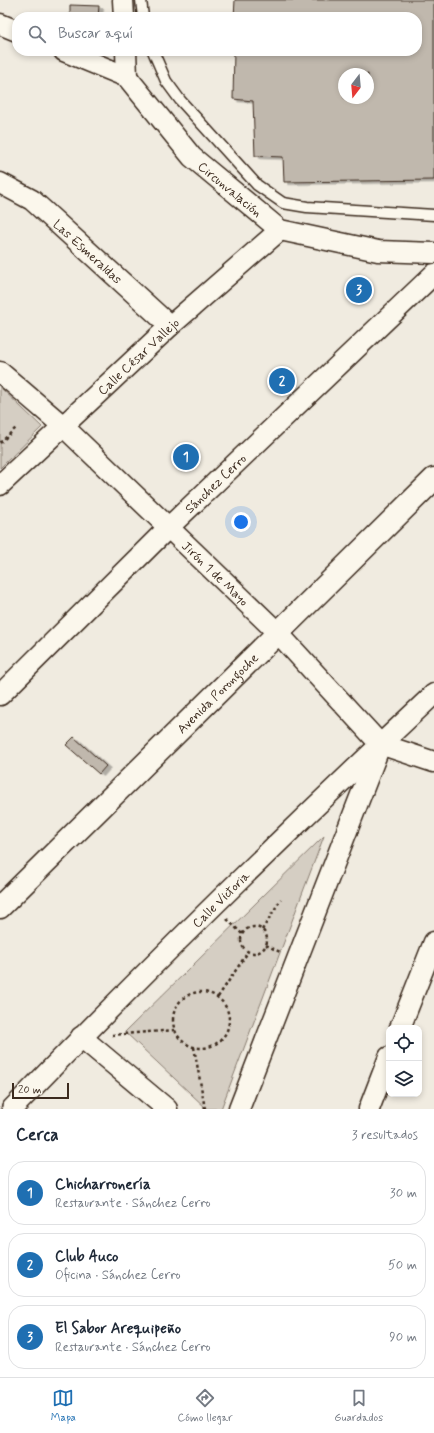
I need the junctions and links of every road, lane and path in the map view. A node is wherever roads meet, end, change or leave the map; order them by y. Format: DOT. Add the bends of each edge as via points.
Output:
graph roads {
  1 [pos="123,0"];
  2 [pos="141,0"];
  3 [pos="124,12"];
  4 [pos="142,12"];
  5 [pos="0,24"];
  6 [pos="12,29"];
  7 [pos="76,56"];
  8 [pos="126,56"];
  9 [pos="155,56"];
  10 [pos="127,77"];
  11 [pos="0,183"];
  12 [pos="434,215"];
  13 [pos="280,230"];
  14 [pos="434,253"];
  15 [pos="434,274"];
  16 [pos="170,326"];
  17 [pos="0,372"];
  18 [pos="63,426"];
  19 [pos="16,428"];
  20 [pos="0,444"];
  21 [pos="434,479"];
  22 [pos="0,485"];
  23 [pos="170,527"];
  24 [pos="278,632"];
  25 [pos="434,694"];
  26 [pos="0,695"];
  27 [pos="380,744"];
  28 [pos="434,762"];
  29 [pos="281,899"];
  30 [pos="0,907"];
  31 [pos="262,930"];
  32 [pos="434,942"];
  33 [pos="248,952"];
  34 [pos="218,997"];
  35 [pos="401,1025"];
  36 [pos="174,1030"];
  37 [pos="112,1035"];
  38 [pos="81,1038"];
  39 [pos="194,1047"];
  40 [pos="387,1061"];
  41 [pos="12,1109"];
  42 [pos="167,1109"];
  43 [pos="205,1109"];
  44 [pos="239,1109"];
  45 [pos="369,1109"];
  1 -- 3 [label="street"];
  2 -- 4 [label="lane"];
  5 -- 6 [label="street"];
  7 -- 10 [label="street, Circunvalación"];
  8 -- 10 [label="street"];
  9 -- 12 [label="lane" via="166,81 180,100 257,184 284,203 307,208"];
  10 -- 13 [label="street, Circunvalación" via="192,157"];
  11 -- 16 [label="street, Las Esmeraldas" via="32,200"];
  13 -- 14 [label="street, Circunvalación" via="378,251"];
  13 -- 16 [label="street, Calle César Vallejo"];
  15 -- 23 [label="street, Sánchez Cerro"];
  16 -- 18 [label="street, Calle César Vallejo"];
  17 -- 18 [label="street, Jirón 1 de Mayo"];
  18 -- 22 [label="street, Calle César Vallejo"];
  18 -- 23 [label="street, Jirón 1 de Mayo"];
  19 -- 20 [label="path"];
  21 -- 24 [label="main road, Avenida Porongoche"];
  23 -- 24 [label="street, Jirón 1 de Mayo"];
  23 -- 26 [label="street, Sánchez Cerro"];
  24 -- 27 [label="street, Jirón 1 de Mayo"];
  24 -- 30 [label="main road, Avenida Porongoche"];
  25 -- 27 [label="street, Calle Victoria"];
  27 -- 28 [label="street, Jirón 1 de Mayo"];
  27 -- 38 [label="street, Calle Victoria"];
  27 -- 44 [label="street"];
  29 -- 31 [label="path"];
  31 -- 33 [label="path" via="266,937 264,949 257,953"];
  31 -- 33 [label="path" via="249,928 242,934 242,947"];
  32 -- 35 [label="street"];
  33 -- 34 [label="path"];
  34 -- 36 [label="path" via="200,991 191,992 183,997 173,1012"];
  34 -- 39 [label="path" via="225,1004 228,1013 227,1032 213,1045 204,1048"];
  36 -- 37 [label="path"];
  36 -- 39 [label="path" via="185,1044"];
  38 -- 41 [label="street, Calle Victoria"];
  38 -- 42 [label="street"];
  39 -- 43 [label="path"];
  40 -- 45 [label="street"];
}
